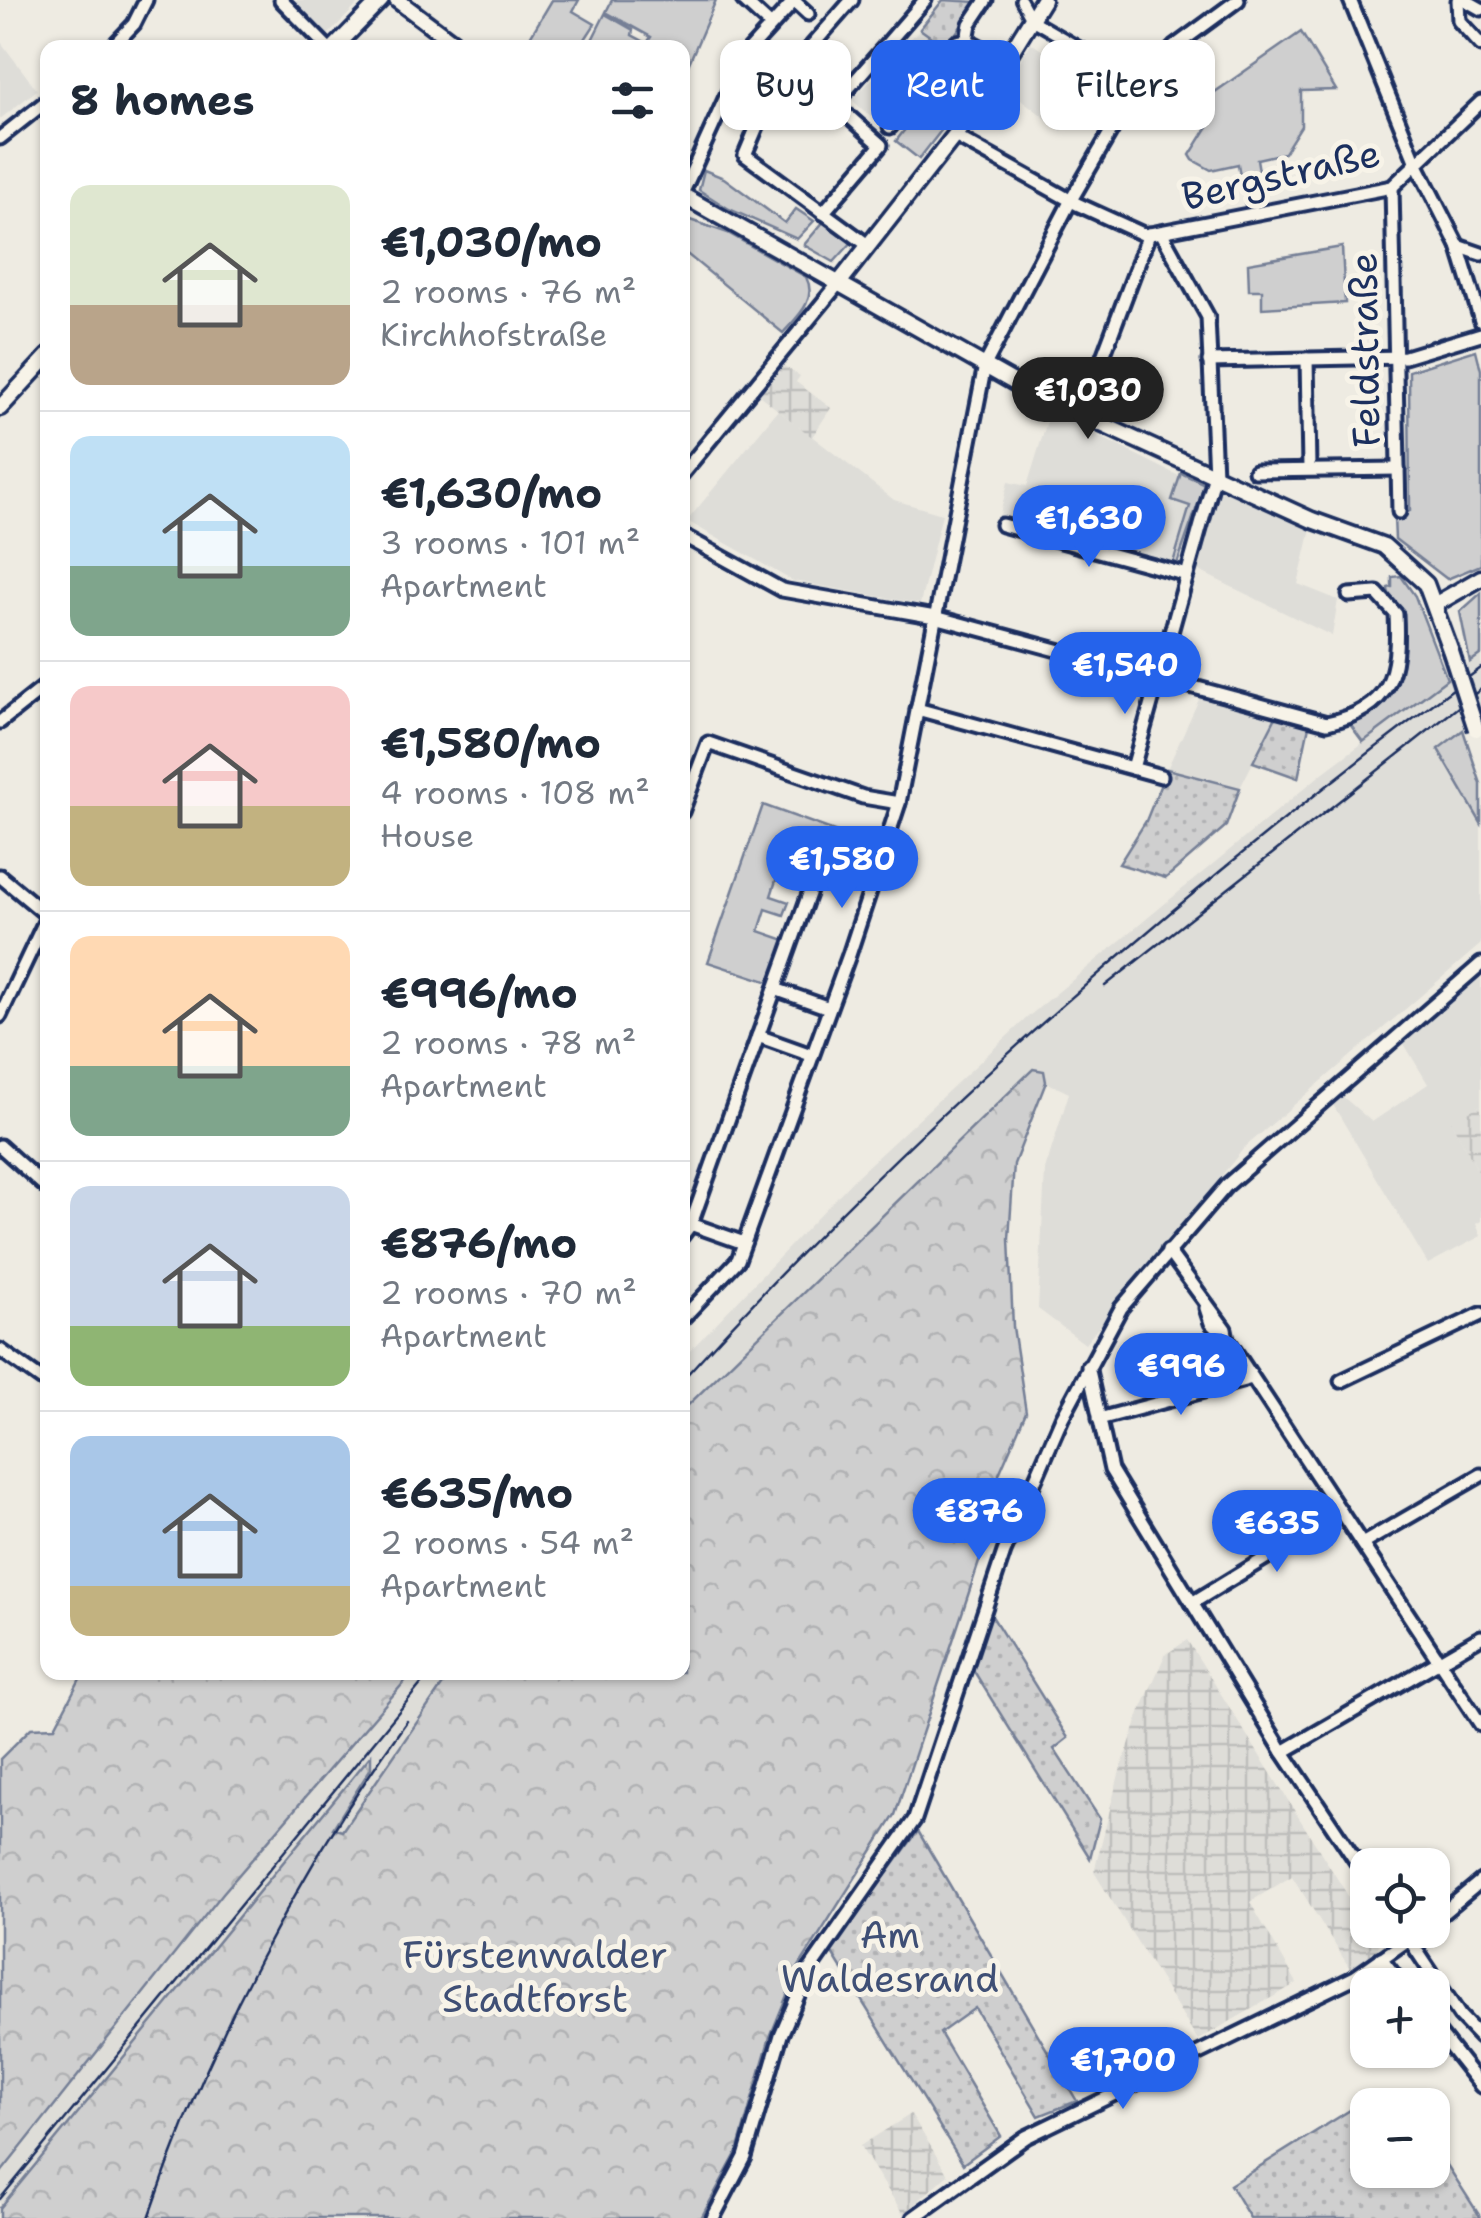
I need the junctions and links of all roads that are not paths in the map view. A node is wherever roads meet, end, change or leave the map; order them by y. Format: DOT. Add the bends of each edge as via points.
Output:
graph roads {
  1 [pos="146,0"];
  2 [pos="281,0"];
  3 [pos="380,0"];
  4 [pos="397,0"];
  5 [pos="743,0"];
  6 [pos="794,0"];
  7 [pos="852,0"];
  8 [pos="925,0"];
  9 [pos="986,0"];
  10 [pos="1021,0"];
  11 [pos="1043,0"];
  12 [pos="1238,0"];
  13 [pos="1350,0"];
  14 [pos="1462,0"];
  15 [pos="1481,9"];
  16 [pos="1032,20"];
  17 [pos="770,24"];
  18 [pos="826,29"];
  19 [pos="119,40"];
  20 [pos="323,40"];
  21 [pos="339,40"];
  22 [pos="450,40"];
  23 [pos="968,40"];
  24 [pos="1020,40"];
  25 [pos="1066,40"];
  26 [pos="1480,41"];
  27 [pos="1481,102"];
  28 [pos="40,106"];
  29 [pos="959,130"];
  30 [pos="955,136"];
  31 [pos="0,138"];
  32 [pos="1416,163"];
  33 [pos="690,176"];
  34 [pos="1392,187"];
  35 [pos="690,199"];
  36 [pos="1071,200"];
  37 [pos="823,213"];
  38 [pos="1155,233"];
  39 [pos="869,246"];
  40 [pos="1458,246"];
  41 [pos="1481,254"];
  42 [pos="839,283"];
  43 [pos="1481,321"];
  44 [pos="1481,334"];
  45 [pos="1394,358"];
  46 [pos="1307,359"];
  47 [pos="1209,362"];
  48 [pos="40,365"];
  49 [pos="985,365"];
  50 [pos="0,408"];
  51 [pos="1081,415"];
  52 [pos="690,464"];
  53 [pos="1308,468"];
  54 [pos="1398,469"];
  55 [pos="1255,470"];
  56 [pos="1215,476"];
  57 [pos="1399,512"];
  58 [pos="1002,526"];
  59 [pos="690,540"];
  60 [pos="1186,576"];
  61 [pos="1481,578"];
  62 [pos="1349,595"];
  63 [pos="1436,604"];
  64 [pos="935,617"];
  65 [pos="1158,676"];
  66 [pos="40,690"];
  67 [pos="917,709"];
  68 [pos="0,722"];
  69 [pos="1479,736"];
  70 [pos="1133,768"];
  71 [pos="1160,776"];
  72 [pos="690,791"];
  73 [pos="899,803"];
  74 [pos="820,863"];
  75 [pos="0,876"];
  76 [pos="40,909"];
  77 [pos="40,930"];
  78 [pos="1481,964"];
  79 [pos="775,989"];
  80 [pos="829,1008"];
  81 [pos="0,1016"];
  82 [pos="758,1036"];
  83 [pos="811,1055"];
  84 [pos="0,1146"];
  85 [pos="40,1183"];
  86 [pos="690,1214"];
  87 [pos="690,1223"];
  88 [pos="744,1243"];
  89 [pos="1168,1251"];
  90 [pos="690,1311"];
  91 [pos="1481,1314"];
  92 [pos="0,1350"];
  93 [pos="1088,1366"];
  94 [pos="40,1378"];
  95 [pos="1252,1378"];
  96 [pos="1340,1381"];
  97 [pos="1099,1419"];
  98 [pos="1481,1475"];
  99 [pos="1341,1512"];
  100 [pos="1362,1544"];
  101 [pos="1192,1603"];
  102 [pos="1481,1638"];
  103 [pos="1439,1662"];
  104 [pos="1481,1725"];
  105 [pos="1283,1752"];
  106 [pos="1350,1852"];
  107 [pos="1481,1881"];
  108 [pos="1450,1907"];
  109 [pos="1393,1948"];
  110 [pos="1415,1948"];
  111 [pos="1381,1958"];
  112 [pos="1389,1968"];
  113 [pos="1481,2038"];
  114 [pos="1450,2047"];
  115 [pos="1481,2086"];
  116 [pos="713,2218"];
  117 [pos="913,2218"];
  1 -- 19 [label="street"];
  2 -- 20 [label="street"];
  3 -- 21 [label="street"];
  4 -- 22 [label="street"];
  5 -- 17 [label="street"];
  6 -- 17 [label="street"];
  6 -- 18 [label="street"];
  7 -- 18 [label="street"];
  8 -- 37 [label="street" via="835,104 882,145"];
  9 -- 23 [label="street"];
  10 -- 16 [label="street"];
  11 -- 16 [label="street"];
  12 -- 36 [label="street" via="1139,83"];
  13 -- 32 [label="street"];
  14 -- 15 [label="street"];
  14 -- 26 [label="street" via="1459,21"];
  16 -- 24 [label="street"];
  16 -- 25 [label="street"];
  17 -- 33 [label="street" via="732,79"];
  18 -- 37 [label="street" via="772,91 745,155"];
  27 -- 32 [label="street, Bergstraße"];
  28 -- 31 [label="street"];
  29 -- 30 [label="street"];
  30 -- 36 [label="street, Bergstraße"];
  30 -- 39 [label="street"];
  32 -- 34 [label="street, Bergstraße"];
  32 -- 40 [label="street"];
  34 -- 38 [label="street, Bergstraße"];
  34 -- 45 [label="street, Feldstraße"];
  35 -- 42 [label="street"];
  36 -- 38 [label="street, Bergstraße" via="1137,234"];
  36 -- 49 [label="street"];
  37 -- 39 [label="street"];
  38 -- 47 [label="street" via="1206,308"];
  38 -- 51 [label="street"];
  39 -- 42 [label="street"];
  40 -- 41 [label="street"];
  40 -- 43 [label="street"];
  42 -- 49 [label="street"];
  42 -- 52 [label="street"];
  44 -- 45 [label="street"];
  45 -- 46 [label="street"];
  45 -- 54 [label="street, Feldstraße"];
  46 -- 47 [label="street"];
  46 -- 53 [label="street"];
  47 -- 56 [label="street"];
  48 -- 50 [label="street"];
  49 -- 51 [label="street"];
  49 -- 64 [label="street"];
  51 -- 56 [label="street"];
  53 -- 54 [label="street"];
  53 -- 55 [label="street"];
  54 -- 57 [label="street, Feldstraße"];
  56 -- 60 [label="street"];
  56 -- 63 [label="street" via="1384,546 1414,568"];
  58 -- 60 [label="street"];
  59 -- 64 [label="street" via="769,586"];
  60 -- 65 [label="street"];
  61 -- 63 [label="street"];
  62 -- 65 [label="street" via="1377,594 1388,602 1396,614 1398,645 1387,691 1347,718 1327,722"];
  63 -- 69 [label="street, bridge"];
  64 -- 65 [label="street"];
  64 -- 67 [label="street"];
  65 -- 70 [label="street"];
  66 -- 68 [label="street"];
  67 -- 70 [label="street"];
  67 -- 73 [label="street"];
  70 -- 71 [label="street"];
  72 -- 73 [label="street" via="708,743"];
  73 -- 80 [label="street"];
  74 -- 79 [label="street"];
  75 -- 76 [label="street"];
  77 -- 81 [label="street"];
  78 -- 89 [label="street" via="1289,1127"];
  79 -- 80 [label="street"];
  79 -- 82 [label="street"];
  80 -- 83 [label="street"];
  82 -- 83 [label="street"];
  82 -- 86 [label="street"];
  83 -- 88 [label="street"];
  84 -- 85 [label="street"];
  87 -- 88 [label="street"];
  88 -- 90 [label="street" via="738,1260"];
  89 -- 93 [label="street" via="1121,1308"];
  89 -- 95 [label="street"];
  91 -- 96 [label="street"];
  92 -- 94 [label="street"];
  93 -- 97 [label="street"];
  93 -- 116 [label="street" via="1004,1552 916,1819 808,1972 781,2035 745,2157"];
  95 -- 97 [label="street"];
  95 -- 99 [label="street"];
  97 -- 101 [label="street" via="1111,1470"];
  98 -- 100 [label="street"];
  99 -- 100 [label="street"];
  99 -- 101 [label="street"];
  100 -- 103 [label="street"];
  101 -- 105 [label="street"];
  102 -- 103 [label="street"];
  103 -- 104 [label="street"];
  103 -- 105 [label="street"];
  105 -- 106 [label="street"];
  107 -- 108 [label="street"];
  109 -- 111 [label="street"];
  110 -- 113 [label="street"];
  111 -- 112 [label="street"];
  111 -- 117 [label="street" via="1345,1982 1026,2137"];
  114 -- 115 [label="street"];
}
